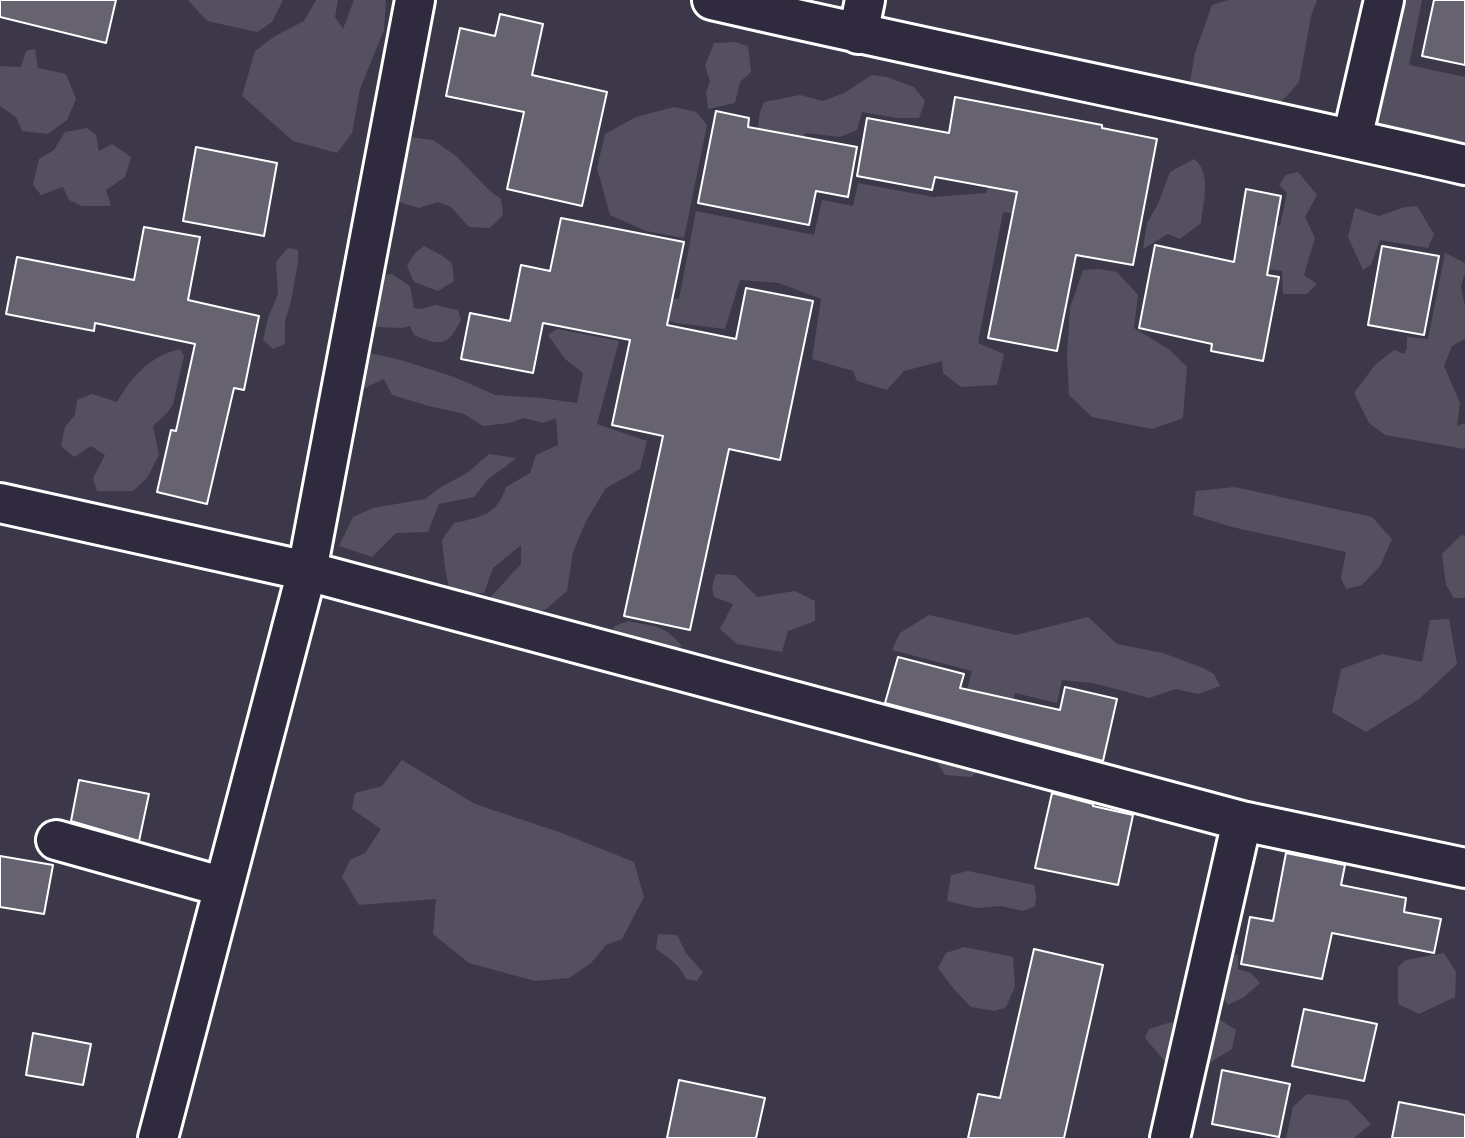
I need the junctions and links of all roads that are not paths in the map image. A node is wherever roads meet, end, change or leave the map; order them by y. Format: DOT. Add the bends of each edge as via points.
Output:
graph roads {
  1 [pos="415,0"];
  2 [pos="712,0"];
  3 [pos="1384,0"];
  4 [pos="862,17"];
  5 [pos="1353,139"];
  6 [pos="1465,165"];
  7 [pos="0,503"];
  8 [pos="307,571"];
  9 [pos="1242,821"];
  10 [pos="56,840"];
  11 [pos="1465,868"];
  12 [pos="224,887"];
  13 [pos="158,1138"];
  14 [pos="1170,1138"];
  1 -- 8 [label="street"];
  2 -- 4 [label="street"];
  3 -- 5 [label="street"];
  4 -- 5 [label="street"];
  5 -- 6 [label="street"];
  7 -- 8 [label="street"];
  8 -- 9 [label="street"];
  8 -- 12 [label="street"];
  9 -- 11 [label="street"];
  9 -- 14 [label="street"];
  10 -- 12 [label="street"];
  12 -- 13 [label="street"];
}
